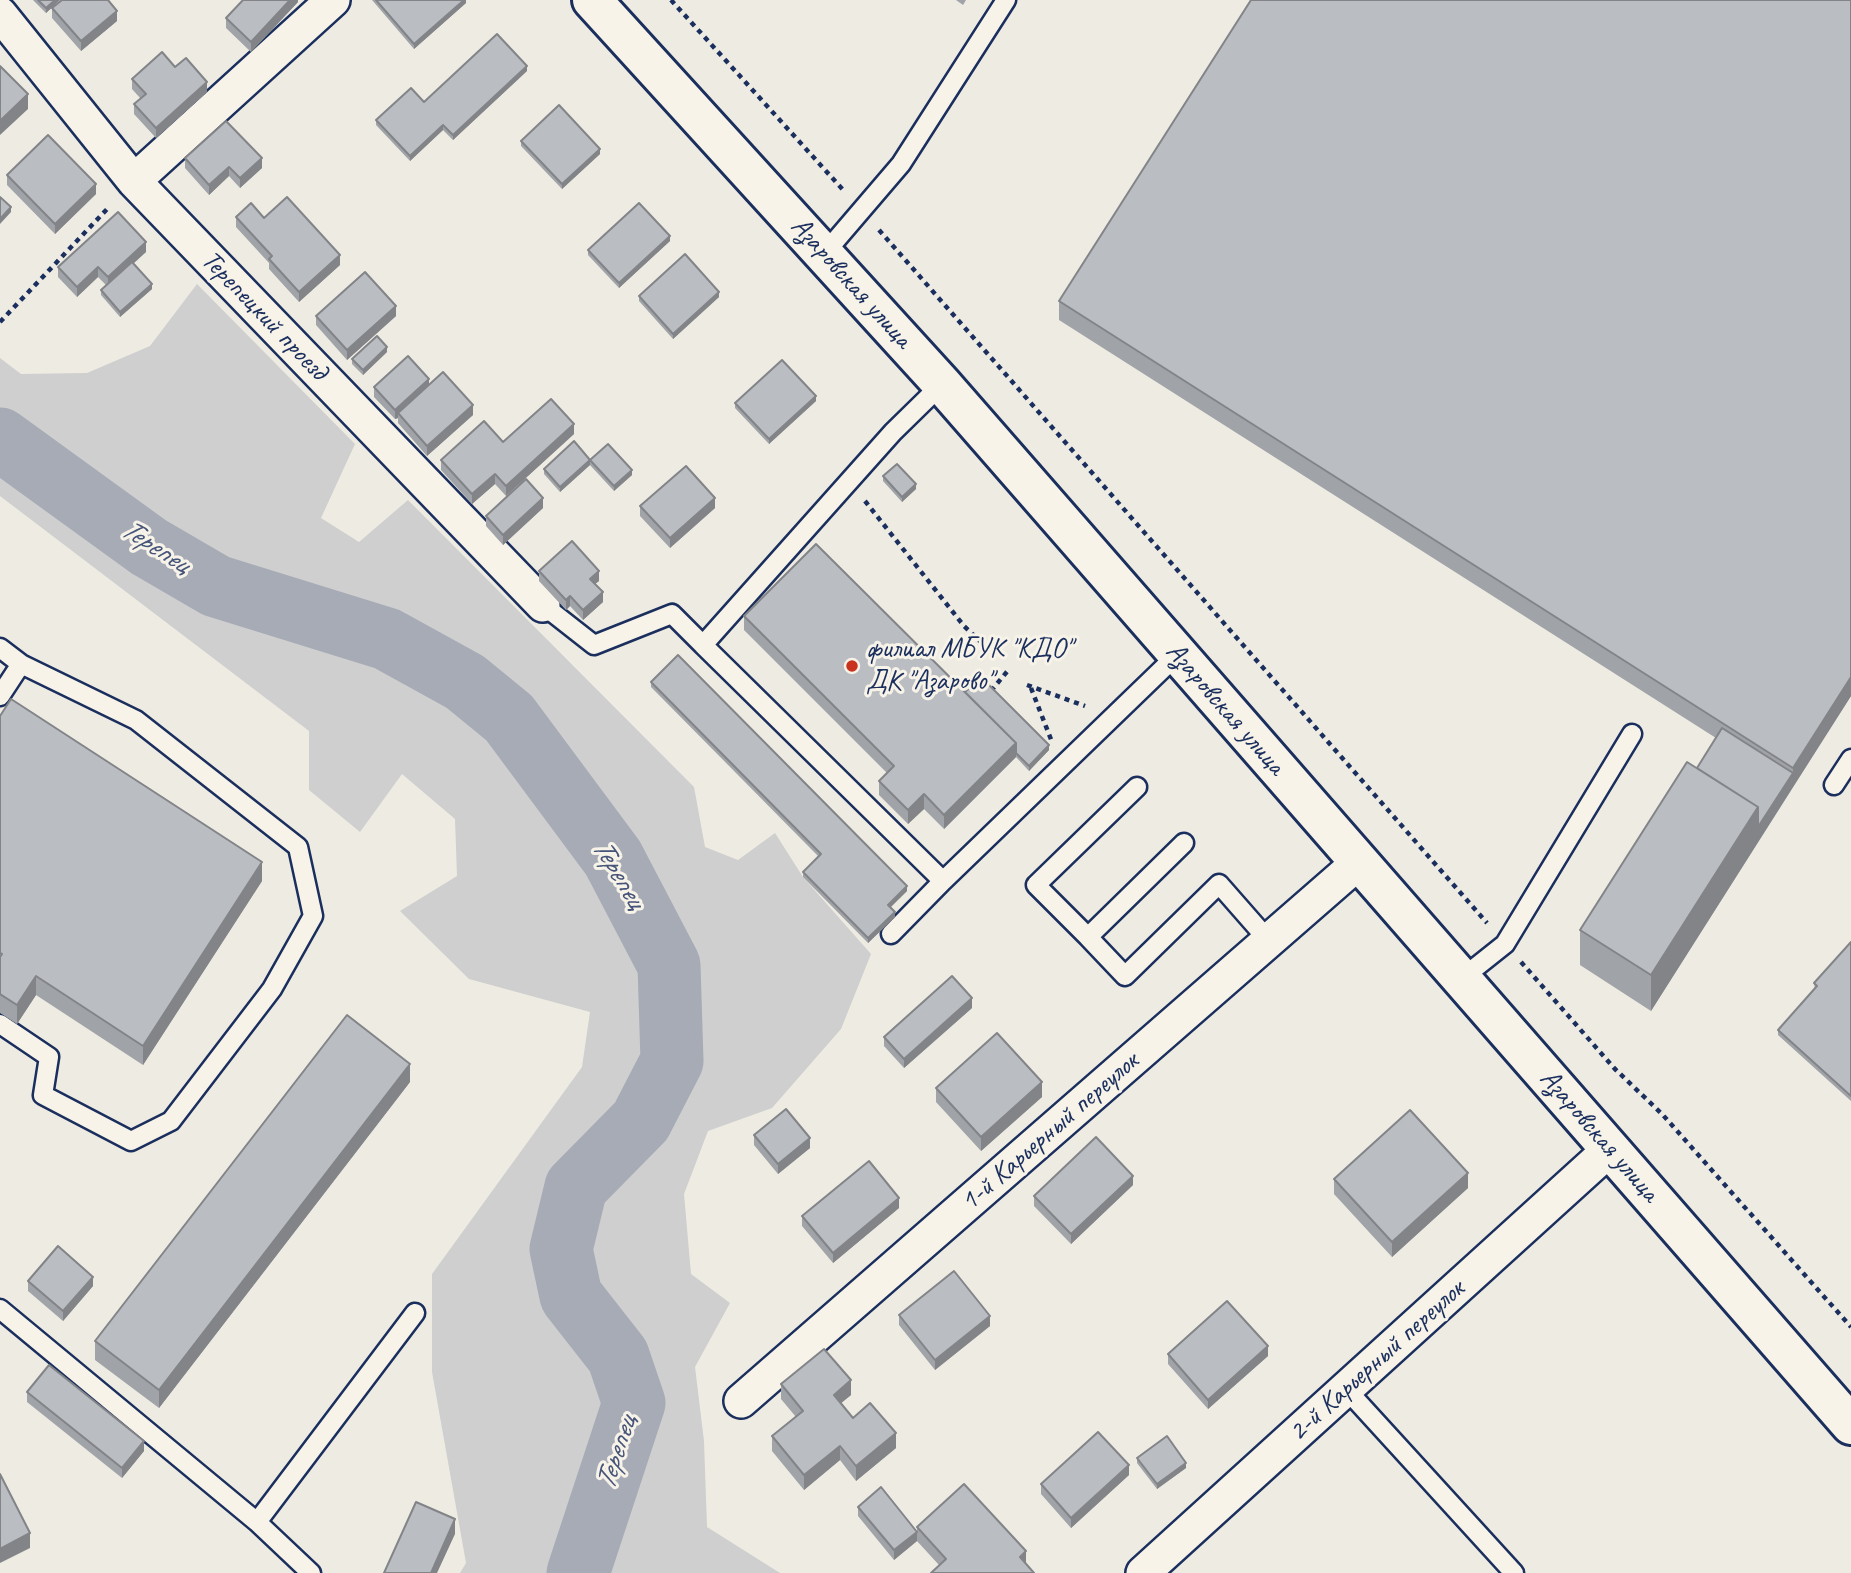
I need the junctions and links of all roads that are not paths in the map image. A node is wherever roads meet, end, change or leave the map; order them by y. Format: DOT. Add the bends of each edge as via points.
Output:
graph roads {
  1 [pos="333,0"];
  2 [pos="592,0"];
  3 [pos="1006,0"];
  4 [pos="0,14"];
  5 [pos="134,181"];
  6 [pos="824,254"];
  7 [pos="942,384"];
  8 [pos="542,605"];
  9 [pos="703,645"];
  10 [pos="0,648"];
  11 [pos="1178,654"];
  12 [pos="21,664"];
  13 [pos="0,696"];
  14 [pos="1632,734"];
  15 [pos="1851,759"];
  16 [pos="1834,785"];
  17 [pos="1137,787"];
  18 [pos="1184,843"];
  19 [pos="1359,862"];
  20 [pos="943,881"];
  21 [pos="891,933"];
  22 [pos="1087,937"];
  23 [pos="1269,941"];
  24 [pos="1461,979"];
  25 [pos="0,1024"];
  26 [pos="1610,1149"];
  27 [pos="0,1309"];
  28 [pos="415,1313"];
  29 [pos="1346,1389"];
  30 [pos="741,1401"];
  31 [pos="1851,1424"];
  32 [pos="257,1522"];
  33 [pos="311,1573"];
  34 [pos="1143,1573"];
  35 [pos="1514,1573"];
  1 -- 5 [label="street"];
  2 -- 6 [label="street, Азаровская улица"];
  3 -- 6 [label="lane" via="901,164"];
  4 -- 5 [label="street, Терепецкий проезд"];
  5 -- 8 [label="street, Терепецкий проезд"];
  6 -- 7 [label="street, Азаровская улица"];
  7 -- 9 [label="lane"];
  7 -- 11 [label="street, Азаровская улица"];
  8 -- 9 [label="lane" via="594,645 672,614"];
  9 -- 20 [label="lane"];
  10 -- 12 [label="lane"];
  11 -- 19 [label="street, Азаровская улица"];
  11 -- 20 [label="lane"];
  12 -- 13 [label="lane"];
  12 -- 25 [label="lane" via="136,720 298,847 313,916 272,989 171,1121 131,1141 43,1095 50,1057"];
  14 -- 24 [label="lane" via="1505,944"];
  15 -- 16 [label="lane"];
  17 -- 22 [label="lane" via="1036,885"];
  18 -- 22 [label="lane"];
  19 -- 23 [label="street, 1-й Карьерный переулок"];
  19 -- 24 [label="street, Азаровская улица"];
  20 -- 21 [label="lane"];
  22 -- 23 [label="lane" via="1125,976 1219,884"];
  23 -- 30 [label="street, 1-й Карьерный переулок"];
  24 -- 26 [label="street, Азаровская улица"];
  26 -- 29 [label="street, 2-й Карьерный переулок"];
  26 -- 31 [label="street, Азаровская улица"];
  27 -- 32 [label="lane"];
  28 -- 32 [label="lane"];
  29 -- 34 [label="street, 2-й Карьерный переулок"];
  29 -- 35 [label="lane"];
  32 -- 33 [label="lane"];
}
